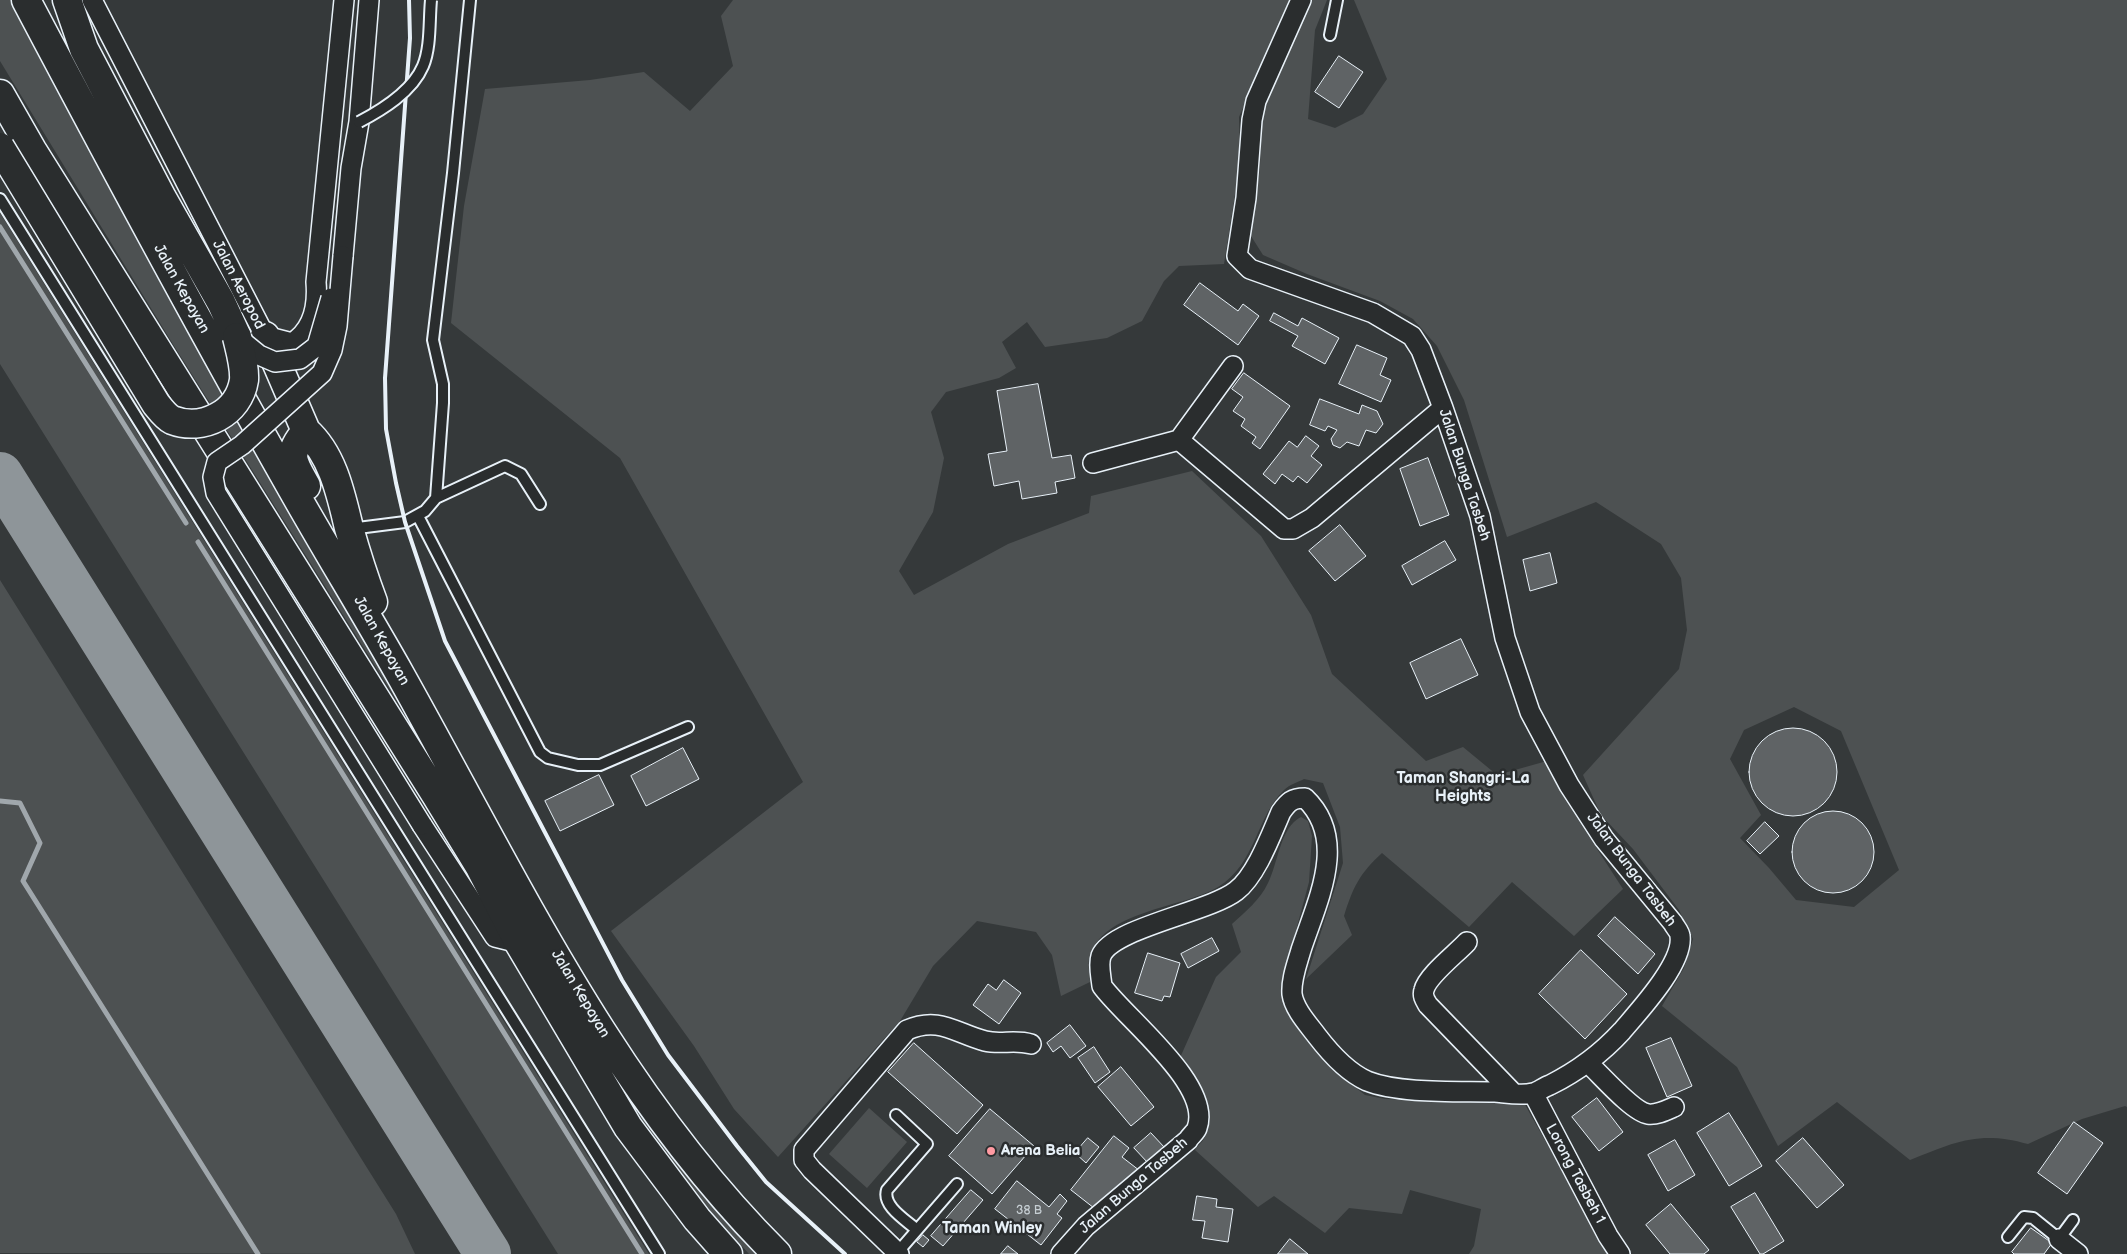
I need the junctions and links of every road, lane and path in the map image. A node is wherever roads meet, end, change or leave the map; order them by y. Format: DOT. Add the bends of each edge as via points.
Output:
graph roads {
  1 [pos="26,0"];
  2 [pos="67,0"];
  3 [pos="92,0"];
  4 [pos="344,0"];
  5 [pos="369,0"];
  6 [pos="431,0"];
  7 [pos="470,0"];
  8 [pos="1301,0"];
  9 [pos="1337,0"];
  10 [pos="1330,36"];
  11 [pos="0,94"];
  12 [pos="359,122"];
  13 [pos="0,147"];
  14 [pos="0,199"];
  15 [pos="342,256"];
  16 [pos="265,336"];
  17 [pos="237,337"];
  18 [pos="1233,366"];
  19 [pos="1443,408"];
  20 [pos="306,431"];
  21 [pos="1180,440"];
  22 [pos="1093,464"];
  23 [pos="436,498"];
  24 [pos="540,504"];
  25 [pos="418,516"];
  26 [pos="349,529"];
  27 [pos="351,588"];
  28 [pos="401,676"];
  29 [pos="688,727"];
  30 [pos="1467,942"];
  31 [pos="519,943"];
  32 [pos="1031,1044"];
  33 [pos="1588,1064"];
  34 [pos="1513,1093"];
  35 [pos="1533,1093"];
  36 [pos="1674,1108"];
  37 [pos="896,1115"];
  38 [pos="957,1184"];
  39 [pos="2073,1220"];
  40 [pos="917,1230"];
  41 [pos="2008,1237"];
  42 [pos="2059,1239"];
  43 [pos="898,1253"];
  44 [pos="658,1254"];
  45 [pos="728,1254"];
  46 [pos="777,1254"];
  47 [pos="1061,1254"];
  48 [pos="1620,1254"];
  49 [pos="2078,1254"];
  1 -- 27 [label="highway, Jalan Kepayan" via="94,132 291,487"];
  2 -- 17 [label="highway" via="84,49"];
  3 -- 16 [label="street, Jalan Aeropod"];
  4 -- 16 [label="street, Jalan Aeropod" via="316,301 304,335 292,343"];
  5 -- 12 [label="street"];
  6 -- 12 [label="lane, bridge" via="426,52 416,79 382,110"];
  7 -- 23 [label="lane" via="433,340 444,403"];
  8 -- 19 [label="street, Jalan Bunga Tasbeh" via="1256,101 1237,256 1250,269 1373,313 1412,336 1421,350"];
  9 -- 10 [label="lane"];
  11 -- 31 [label="highway, Jalan Kepayan" via="37,159 436,795 480,867"];
  12 -- 15 [label="street"];
  13 -- 17 [label="highway, bridge" via="156,404 170,419 203,424 231,407 244,379"];
  14 -- 44 [label="lane"];
  15 -- 17 [label="street, bridge" via="318,346 310,353 300,359 275,362 259,355"];
  15 -- 31 [label="street, bridge" via="336,332 322,374 242,445 218,462 213,477 216,493 495,937"];
  16 -- 20 [label="highway"];
  18 -- 21 [label="street"];
  19 -- 21 [label="street" via="1312,518 1293,529 1275,524"];
  19 -- 33 [label="street, Jalan Bunga Tasbeh" via="1484,531 1505,638 1530,712 1569,785 1604,839 1673,923 1680,936 1677,954 1652,997"];
  20 -- 26 [label="highway" via="317,440 325,455 342,498"];
  20 -- 27 [label="highway" via="294,447 292,460 340,552"];
  21 -- 22 [label="street"];
  23 -- 24 [label="lane" via="505,466 521,474"];
  23 -- 25 [label="lane"];
  25 -- 26 [label="lane" via="405,522"];
  25 -- 29 [label="lane" via="540,752 548,758 578,765 600,765"];
  26 -- 28 [label="highway"];
  27 -- 28 [label="highway, Jalan Kepayan"];
  28 -- 46 [label="highway, Jalan Kepayan" via="566,972 626,1071 678,1143"];
  30 -- 34 [label="street" via="1429,980 1424,998"];
  31 -- 45 [label="highway, Jalan Kepayan" via="600,1083 646,1154"];
  32 -- 43 [label="street" via="1017,1040 1004,1043 985,1041 937,1025 922,1024 906,1030 804,1150 804,1160 812,1170"];
  33 -- 35 [label="street, Jalan Bunga Tasbeh"];
  33 -- 36 [label="street" via="1645,1114"];
  34 -- 35 [label="street, Jalan Bunga Tasbeh"];
  34 -- 47 [label="street, Jalan Bunga Tasbeh" via="1385,1086 1366,1080 1343,1065 1323,1045 1299,1012 1292,995 1293,978 1329,854 1325,828 1317,810 1305,798 1295,798 1281,812 1246,883 1235,892 1122,936 1102,955 1102,986 1183,1075 1195,1095 1199,1115 1197,1129 1188,1140 1086,1226"];
  35 -- 48 [label="street, Lorong Tasbeh 1"];
  37 -- 40 [label="lane" via="927,1144 886,1190 885,1196 887,1203"];
  38 -- 40 [label="lane"];
  39 -- 42 [label="lane"];
  40 -- 43 [label="lane"];
  41 -- 42 [label="lane" via="2021,1219 2028,1217"];
  42 -- 49 [label="street"];
}
